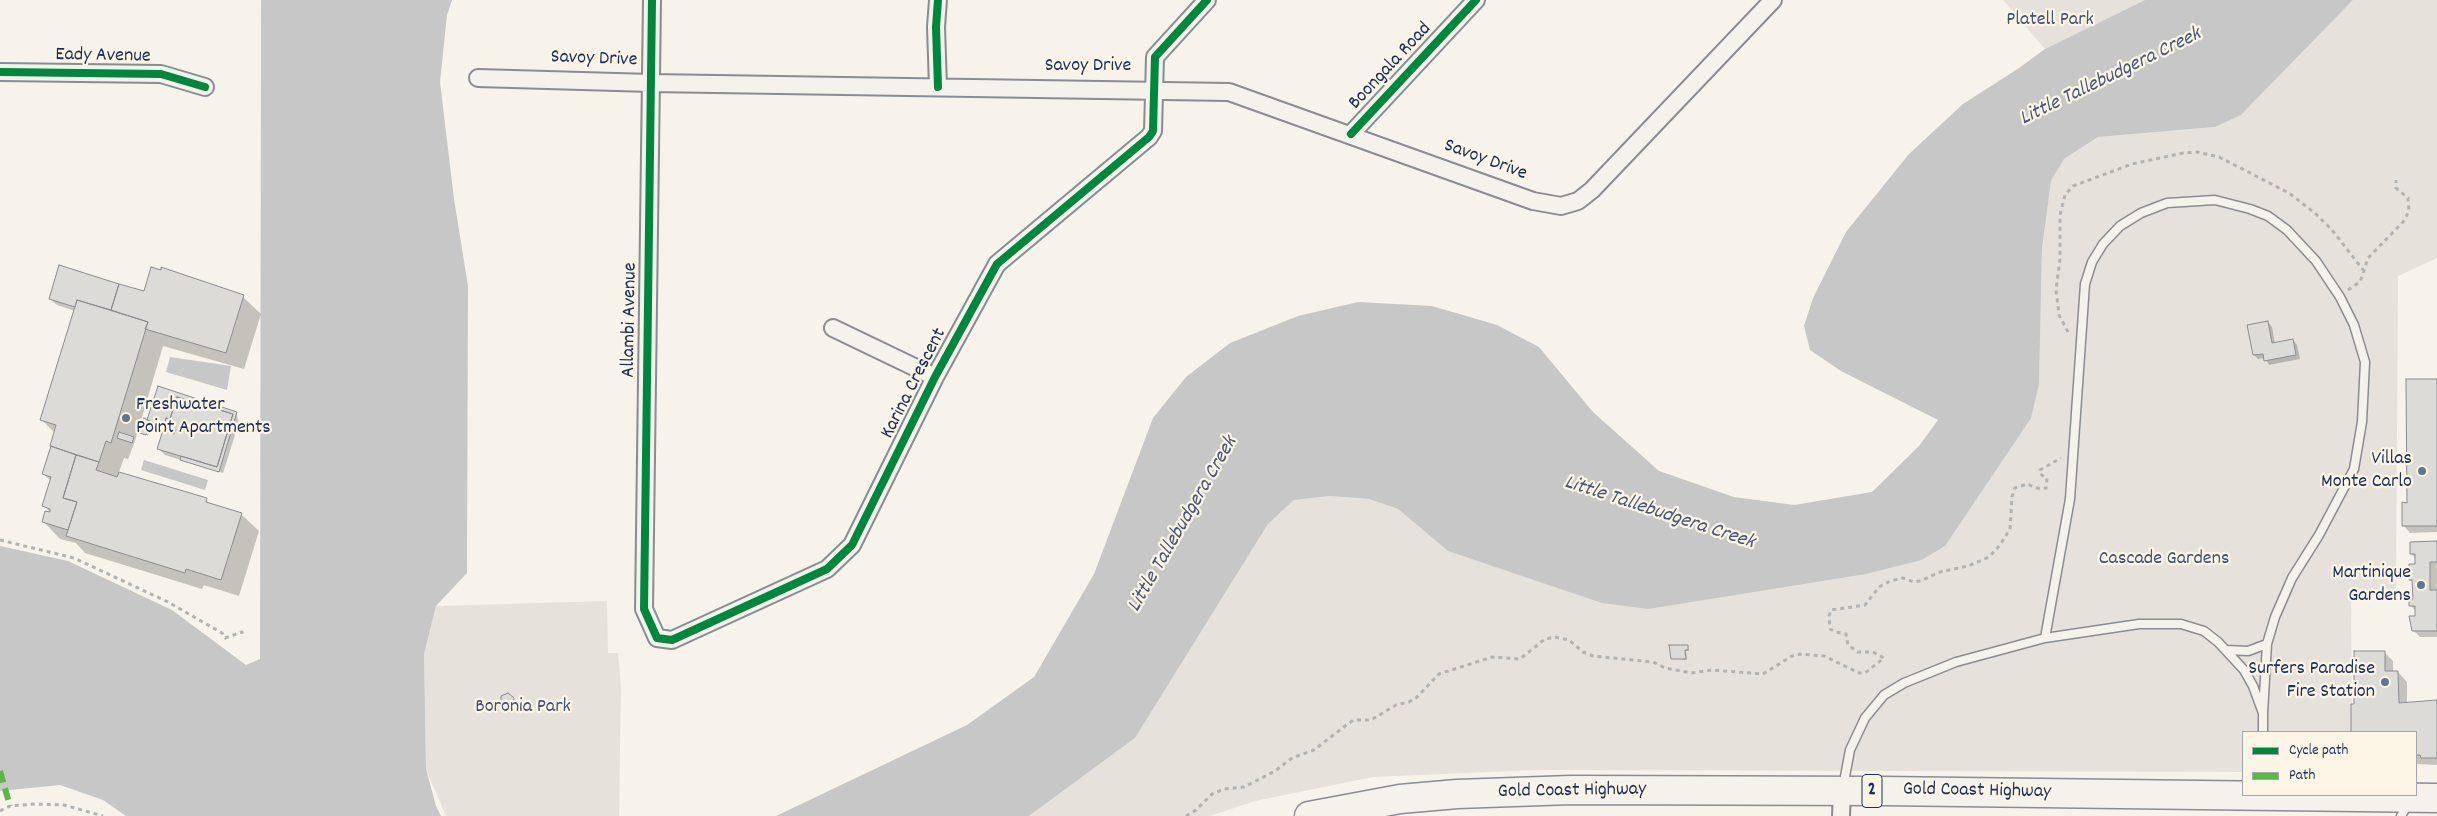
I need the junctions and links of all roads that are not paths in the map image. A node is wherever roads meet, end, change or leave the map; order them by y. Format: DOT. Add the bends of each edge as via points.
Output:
graph roads {
  1 [pos="652,0"];
  2 [pos="938,0"];
  3 [pos="1207,0"];
  4 [pos="1476,0"];
  5 [pos="1773,0"];
  6 [pos="0,72"];
  7 [pos="478,78"];
  8 [pos="650,82"];
  9 [pos="204,87"];
  10 [pos="938,87"];
  11 [pos="1154,89"];
  12 [pos="1351,134"];
  13 [pos="833,328"];
  14 [pos="936,377"];
  15 [pos="657,638"];
  16 [pos="2045,638"];
  17 [pos="2267,644"];
  18 [pos="2227,650"];
  19 [pos="2263,713"];
  20 [pos="2263,731"];
  21 [pos="2263,796"];
  22 [pos="1842,804"];
  23 [pos="2417,804"];
  24 [pos="1309,816"];
  1 -- 8 [label="street, Allambi Avenue"];
  2 -- 10 [label="street"];
  3 -- 11 [label="street, Karina Crescent" via="1155,57"];
  4 -- 12 [label="street, Boongala Road"];
  5 -- 12 [label="street, Savoy Drive" via="1578,201 1561,206 1533,201"];
  6 -- 9 [label="street, Eady Avenue" via="161,74"];
  7 -- 8 [label="street, Savoy Drive"];
  8 -- 10 [label="street, Savoy Drive"];
  8 -- 15 [label="street, Allambi Avenue" via="644,609"];
  10 -- 11 [label="street, Savoy Drive"];
  11 -- 12 [label="street, Savoy Drive" via="1230,92"];
  11 -- 14 [label="street, Karina Crescent" via="1153,131 1149,137 997,264"];
  13 -- 14 [label="street"];
  14 -- 15 [label="street, Karina Crescent" via="852,545 828,568 672,640"];
  16 -- 17 [label="lane" via="2070,499 2088,272 2103,244 2130,220 2155,207 2215,200 2268,216 2287,230 2316,260 2340,296 2354,325 2365,362 2362,422 2354,468 2292,578"];
  16 -- 18 [label="lane" via="2164,622 2204,631"];
  16 -- 22 [label="lane" via="1956,662 1904,683 1884,695 1865,718 1850,750"];
  17 -- 18 [label="lane" via="2248,651"];
  17 -- 19 [label="lane"];
  18 -- 19 [label="lane" via="2244,670"];
  19 -- 20 [label="lane"];
  21 -- 22 [label="highway, Gold Coast Highway / 2"];
  21 -- 23 [label="highway, Gold Coast Highway / 2"];
  22 -- 24 [label="highway, Gold Coast Highway / 2" via="1571,790 1400,799"];
}
